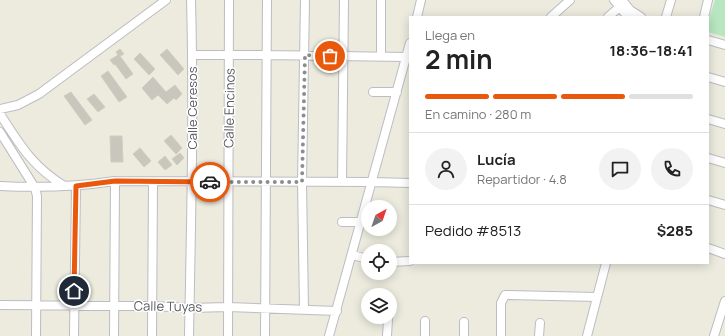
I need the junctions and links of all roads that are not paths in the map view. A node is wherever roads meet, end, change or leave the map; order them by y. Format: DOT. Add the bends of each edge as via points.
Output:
graph roads {
  1 [pos="166,0"];
  2 [pos="190,0"];
  3 [pos="229,0"];
  4 [pos="268,0"];
  5 [pos="305,0"];
  6 [pos="344,0"];
  7 [pos="381,0"];
  8 [pos="422,0"];
  9 [pos="570,0"];
  10 [pos="614,0"];
  11 [pos="671,0"];
  12 [pos="708,0"];
  13 [pos="622,3"];
  14 [pos="417,16"];
  15 [pos="552,16"];
  16 [pos="609,16"];
  17 [pos="628,16"];
  18 [pos="639,16"];
  19 [pos="666,16"];
  20 [pos="704,16"];
  21 [pos="709,40"];
  22 [pos="725,45"];
  23 [pos="409,46"];
  24 [pos="266,54"];
  25 [pos="192,55"];
  26 [pos="230,55"];
  27 [pos="305,55"];
  28 [pos="343,56"];
  29 [pos="381,56"];
  30 [pos="406,57"];
  31 [pos="709,77"];
  32 [pos="725,82"];
  33 [pos="373,92"];
  34 [pos="397,92"];
  35 [pos="0,110"];
  36 [pos="0,114"];
  37 [pos="709,119"];
  38 [pos="725,124"];
  39 [pos="0,132"];
  40 [pos="709,158"];
  41 [pos="725,163"];
  42 [pos="115,181"];
  43 [pos="153,182"];
  44 [pos="192,182"];
  45 [pos="228,182"];
  46 [pos="266,182"];
  47 [pos="302,182"];
  48 [pos="342,182"];
  49 [pos="373,182"];
  50 [pos="409,183"];
  51 [pos="0,186"];
  52 [pos="76,186"];
  53 [pos="65,187"];
  54 [pos="36,188"];
  55 [pos="368,200"];
  56 [pos="709,200"];
  57 [pos="725,205"];
  58 [pos="342,222"];
  59 [pos="361,222"];
  60 [pos="361,225"];
  61 [pos="709,248"];
  62 [pos="725,254"];
  63 [pos="352,256"];
  64 [pos="361,258"];
  65 [pos="397,262"];
  66 [pos="409,262"];
  67 [pos="606,264"];
  68 [pos="597,297"];
  69 [pos="725,301"];
  70 [pos="0,305"];
  71 [pos="36,305"];
  72 [pos="74,306"];
  73 [pos="114,306"];
  74 [pos="152,306"];
  75 [pos="228,307"];
  76 [pos="190,308"];
  77 [pos="266,308"];
  78 [pos="304,309"];
  79 [pos="337,311"];
  80 [pos="425,321"];
  81 [pos="464,322"];
  82 [pos="540,323"];
  83 [pos="388,324"];
  84 [pos="36,336"];
  85 [pos="74,336"];
  86 [pos="114,336"];
  87 [pos="152,336"];
  88 [pos="189,336"];
  89 [pos="228,336"];
  90 [pos="265,336"];
  91 [pos="329,336"];
  92 [pos="388,336"];
  93 [pos="425,336"];
  94 [pos="464,336"];
  95 [pos="501,336"];
  96 [pos="539,336"];
  97 [pos="587,336"];
  98 [pos="714,336"];
  1 -- 35 [label="street" via="39,94 18,105"];
  2 -- 25 [label="street, Calle Ceresos"];
  3 -- 26 [label="street, Calle Encinos"];
  4 -- 24 [label="street"];
  5 -- 27 [label="street"];
  6 -- 28 [label="street"];
  7 -- 29 [label="street"];
  8 -- 14 [label="street"];
  9 -- 15 [label="street"];
  10 -- 13 [label="street"];
  11 -- 19 [label="street"];
  12 -- 20 [label="street"];
  13 -- 16 [label="street"];
  13 -- 17 [label="street"];
  13 -- 18 [label="street"];
  21 -- 22 [label="street"];
  23 -- 30 [label="street"];
  24 -- 26 [label="street"];
  24 -- 27 [label="street"];
  24 -- 46 [label="street"];
  25 -- 26 [label="street"];
  25 -- 44 [label="street, Calle Ceresos"];
  26 -- 45 [label="street, Calle Encinos"];
  27 -- 28 [label="street"];
  27 -- 47 [label="street"];
  28 -- 29 [label="street"];
  28 -- 48 [label="street"];
  29 -- 30 [label="street"];
  30 -- 34 [label="street"];
  31 -- 32 [label="street"];
  33 -- 34 [label="street"];
  34 -- 49 [label="street"];
  36 -- 53 [label="street" via="38,167"];
  37 -- 38 [label="street"];
  39 -- 54 [label="street"];
  40 -- 41 [label="street"];
  42 -- 43 [label="street"];
  42 -- 52 [label="street"];
  42 -- 73 [label="street"];
  43 -- 44 [label="street"];
  43 -- 74 [label="street"];
  44 -- 45 [label="street"];
  44 -- 76 [label="street, Calle Ceresos"];
  45 -- 46 [label="street"];
  45 -- 75 [label="street, Calle Encinos"];
  46 -- 47 [label="street"];
  46 -- 77 [label="street"];
  47 -- 48 [label="street"];
  47 -- 78 [label="street"];
  48 -- 49 [label="street"];
  49 -- 50 [label="street"];
  49 -- 55 [label="street"];
  51 -- 54 [label="street"];
  52 -- 53 [label="street"];
  52 -- 72 [label="street"];
  53 -- 54 [label="street"];
  54 -- 71 [label="street"];
  56 -- 57 [label="street"];
  58 -- 59 [label="street"];
  60 -- 63 [label="street"];
  61 -- 62 [label="street"];
  63 -- 64 [label="street"];
  63 -- 79 [label="street"];
  65 -- 66 [label="street"];
  67 -- 68 [label="street"];
  68 -- 95 [label="street" via="507,294 503,296 501,303"];
  68 -- 97 [label="street"];
  69 -- 98 [label="street"];
  70 -- 71 [label="street, Calle Tuyas"];
  71 -- 72 [label="street, Calle Tuyas"];
  71 -- 84 [label="street"];
  72 -- 73 [label="street, Calle Tuyas"];
  72 -- 85 [label="street"];
  73 -- 74 [label="street, Calle Tuyas"];
  73 -- 86 [label="street"];
  74 -- 76 [label="street, Calle Tuyas"];
  74 -- 87 [label="street"];
  75 -- 76 [label="street, Calle Tuyas"];
  75 -- 77 [label="street, Calle Tuyas"];
  75 -- 89 [label="street, Calle Encinos"];
  76 -- 88 [label="street, Calle Ceresos"];
  77 -- 78 [label="street, Calle Tuyas"];
  77 -- 90 [label="street"];
  78 -- 79 [label="street, Calle Tuyas"];
  79 -- 91 [label="street"];
  80 -- 93 [label="street"];
  81 -- 94 [label="street"];
  82 -- 96 [label="street"];
  83 -- 92 [label="street"];
}
